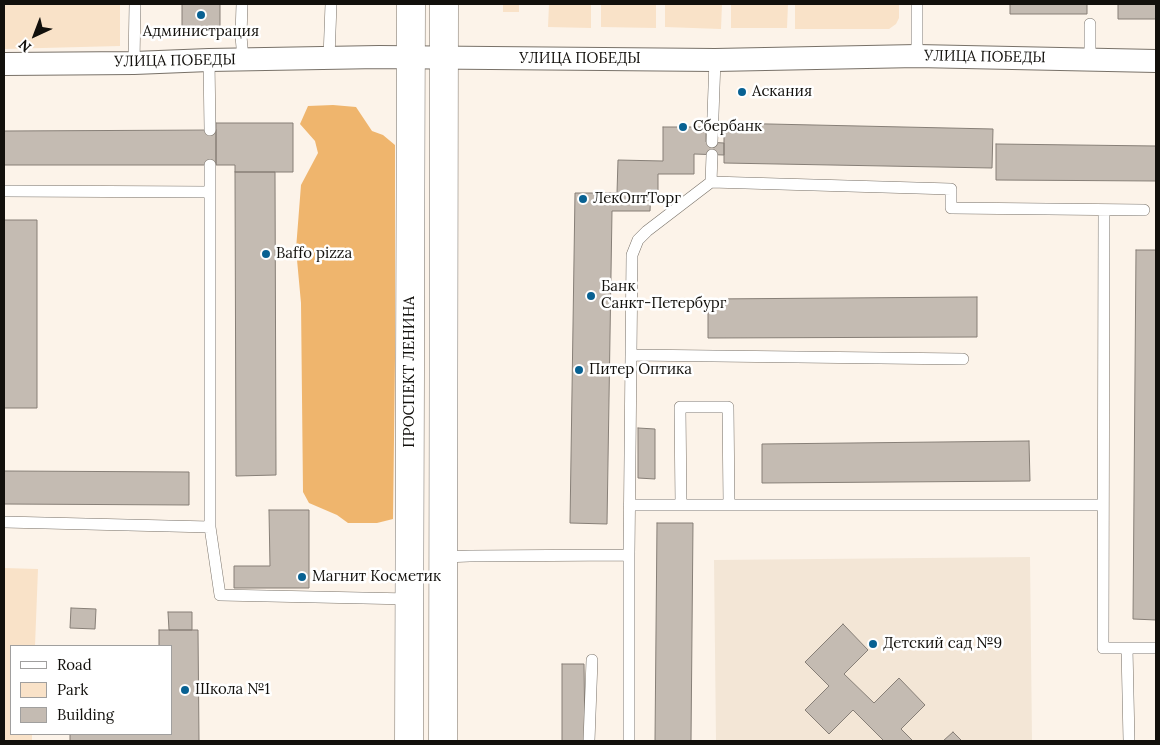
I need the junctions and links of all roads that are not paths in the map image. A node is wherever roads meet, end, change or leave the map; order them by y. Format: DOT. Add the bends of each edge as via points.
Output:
graph roads {
  1 [pos="135,4"];
  2 [pos="242,4"];
  3 [pos="331,4"];
  4 [pos="411,4"];
  5 [pos="444,4"];
  6 [pos="917,4"];
  7 [pos="1090,24"];
  8 [pos="918,56"];
  9 [pos="411,57"];
  10 [pos="329,58"];
  11 [pos="444,58"];
  12 [pos="1090,59"];
  13 [pos="209,60"];
  14 [pos="243,60"];
  15 [pos="715,60"];
  16 [pos="1156,60"];
  17 [pos="134,63"];
  18 [pos="4,64"];
  19 [pos="210,130"];
  20 [pos="712,142"];
  21 [pos="712,155"];
  22 [pos="210,165"];
  23 [pos="711,182"];
  24 [pos="4,191"];
  25 [pos="210,192"];
  26 [pos="1104,210"];
  27 [pos="1144,210"];
  28 [pos="631,355"];
  29 [pos="963,359"];
  30 [pos="1103,504"];
  31 [pos="629,505"];
  32 [pos="681,505"];
  33 [pos="728,505"];
  34 [pos="4,522"];
  35 [pos="210,527"];
  36 [pos="629,555"];
  37 [pos="443,557"];
  38 [pos="410,599"];
  39 [pos="1127,648"];
  40 [pos="1156,648"];
  41 [pos="592,660"];
  42 [pos="409,741"];
  43 [pos="443,741"];
  44 [pos="589,741"];
  45 [pos="629,741"];
  46 [pos="1128,741"];
  1 -- 17 [label="lane"];
  2 -- 14 [label="lane"];
  3 -- 10 [label="lane"];
  4 -- 9 [label="main road, ПРОСПЕКТ ЛЕНИНА"];
  5 -- 11 [label="main road"];
  6 -- 8 [label="lane"];
  7 -- 12 [label="lane"];
  8 -- 12 [label="street, УЛИЦА ПОБЕДЫ"];
  8 -- 15 [label="street, УЛИЦА ПОБЕДЫ"];
  9 -- 10 [label="street, УЛИЦА ПОБЕДЫ"];
  9 -- 11 [label="street, УЛИЦА ПОБЕДЫ"];
  9 -- 38 [label="main road, ПРОСПЕКТ ЛЕНИНА"];
  10 -- 14 [label="street, УЛИЦА ПОБЕДЫ"];
  11 -- 15 [label="street, УЛИЦА ПОБЕДЫ"];
  11 -- 37 [label="main road"];
  12 -- 16 [label="street, УЛИЦА ПОБЕДЫ"];
  13 -- 14 [label="street, УЛИЦА ПОБЕДЫ"];
  13 -- 17 [label="street, УЛИЦА ПОБЕДЫ"];
  13 -- 19 [label="lane"];
  15 -- 20 [label="lane"];
  17 -- 18 [label="street, УЛИЦА ПОБЕДЫ"];
  21 -- 23 [label="lane"];
  22 -- 25 [label="lane"];
  23 -- 26 [label="lane" via="951,189 951,208"];
  23 -- 28 [label="lane" via="638,240 632,255"];
  24 -- 25 [label="lane"];
  25 -- 35 [label="lane"];
  26 -- 27 [label="lane"];
  26 -- 30 [label="lane"];
  28 -- 29 [label="lane"];
  28 -- 31 [label="lane"];
  30 -- 33 [label="lane"];
  30 -- 39 [label="lane" via="1103,648"];
  31 -- 32 [label="lane"];
  31 -- 36 [label="lane"];
  32 -- 33 [label="lane"];
  32 -- 33 [label="lane" via="680,407 728,407"];
  34 -- 35 [label="lane"];
  35 -- 38 [label="lane" via="220,595"];
  36 -- 37 [label="lane"];
  36 -- 45 [label="lane"];
  37 -- 43 [label="main road"];
  38 -- 42 [label="main road, ПРОСПЕКТ ЛЕНИНА"];
  39 -- 40 [label="lane"];
  39 -- 46 [label="lane"];
  41 -- 44 [label="lane"];
}
